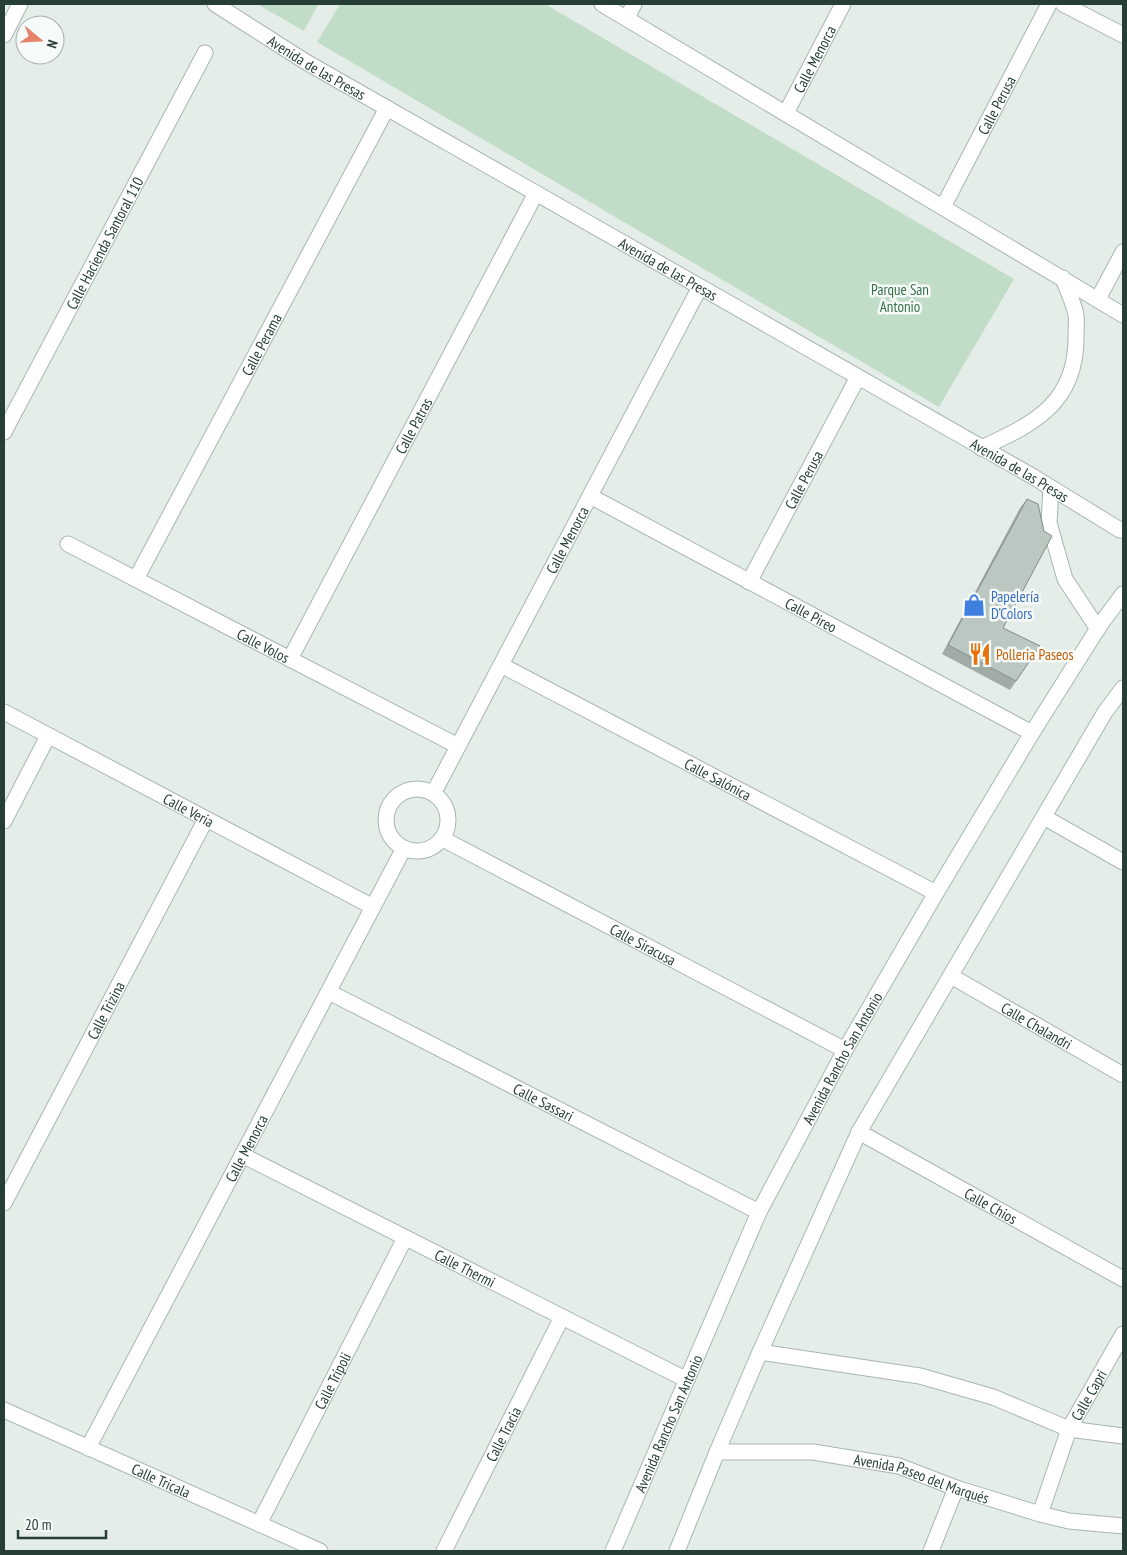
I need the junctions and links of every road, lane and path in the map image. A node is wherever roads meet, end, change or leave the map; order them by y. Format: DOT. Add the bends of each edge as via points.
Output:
graph roads {
  1 [pos="20,4"];
  2 [pos="215,4"];
  3 [pos="602,4"];
  4 [pos="634,4"];
  5 [pos="843,4"];
  6 [pos="1049,4"];
  7 [pos="1062,4"];
  8 [pos="626,18"];
  9 [pos="4,35"];
  10 [pos="1123,35"];
  11 [pos="205,53"];
  12 [pos="387,108"];
  13 [pos="786,113"];
  14 [pos="536,193"];
  15 [pos="943,207"];
  16 [pos="1123,252"];
  17 [pos="1063,278"];
  18 [pos="700,287"];
  19 [pos="1098,299"];
  20 [pos="1123,314"];
  21 [pos="858,377"];
  22 [pos="4,432"];
  23 [pos="981,448"];
  24 [pos="1051,488"];
  25 [pos="590,496"];
  26 [pos="1123,530"];
  27 [pos="68,544"];
  28 [pos="136,580"];
  29 [pos="749,582"];
  30 [pos="1123,594"];
  31 [pos="1098,629"];
  32 [pos="290,659"];
  33 [pos="500,665"];
  34 [pos="1123,688"];
  35 [pos="4,712"];
  36 [pos="1032,733"];
  37 [pos="48,736"];
  38 [pos="458,746"];
  39 [pos="434,792"];
  40 [pos="1044,817"];
  41 [pos="206,819"];
  42 [pos="4,821"];
  43 [pos="443,839"];
  44 [pos="404,848"];
  45 [pos="1123,862"];
  46 [pos="936,893"];
  47 [pos="373,907"];
  48 [pos="950,976"];
  49 [pos="328,992"];
  50 [pos="845,1050"];
  51 [pos="1123,1075"];
  52 [pos="859,1132"];
  53 [pos="242,1155"];
  54 [pos="4,1203"];
  55 [pos="759,1212"];
  56 [pos="405,1238"];
  57 [pos="1123,1279"];
  58 [pos="562,1317"];
  59 [pos="1123,1334"];
  60 [pos="760,1352"];
  61 [pos="687,1380"];
  62 [pos="4,1410"];
  63 [pos="1070,1429"];
  64 [pos="1123,1436"];
  65 [pos="88,1448"];
  66 [pos="717,1452"];
  67 [pos="956,1488"];
  68 [pos="1040,1514"];
  69 [pos="259,1524"];
  70 [pos="1123,1526"];
  71 [pos="320,1551"];
  72 [pos="444,1551"];
  73 [pos="613,1551"];
  74 [pos="678,1551"];
  75 [pos="931,1551"];
  1 -- 9 [label="street"];
  2 -- 12 [label="street, Avenida de las Presas" via="306,62"];
  3 -- 8 [label="street"];
  4 -- 8 [label="street"];
  5 -- 13 [label="street, Calle Menorca"];
  6 -- 15 [label="street, Calle Perusa"];
  7 -- 10 [label="street"];
  8 -- 13 [label="street"];
  11 -- 22 [label="street, Calle Hacienda Santoral 110"];
  12 -- 14 [label="street, Avenida de las Presas"];
  12 -- 28 [label="street, Calle Perama"];
  13 -- 15 [label="street"];
  14 -- 18 [label="street, Avenida de las Presas"];
  14 -- 32 [label="street, Calle Patras"];
  15 -- 17 [label="street"];
  16 -- 19 [label="street"];
  17 -- 19 [label="street"];
  17 -- 23 [label="street" via="1076,315 1076,353 1066,389 1048,410 1019,430"];
  18 -- 21 [label="street, Avenida de las Presas"];
  18 -- 25 [label="street, Calle Menorca"];
  19 -- 20 [label="street"];
  21 -- 23 [label="street, Avenida de las Presas"];
  21 -- 29 [label="street, Calle Perusa"];
  23 -- 24 [label="street, Avenida de las Presas"];
  24 -- 26 [label="street, Avenida de las Presas"];
  24 -- 31 [label="street" via="1049,523 1065,580"];
  25 -- 29 [label="street, Calle Pireo"];
  25 -- 33 [label="street, Calle Menorca"];
  27 -- 28 [label="street, Calle Volos"];
  28 -- 32 [label="street, Calle Volos"];
  29 -- 36 [label="street, Calle Pireo"];
  30 -- 31 [label="street, Avenida Rancho San Antonio"];
  31 -- 36 [label="street, Avenida Rancho San Antonio"];
  32 -- 38 [label="street, Calle Volos"];
  33 -- 38 [label="street, Calle Menorca"];
  33 -- 46 [label="street, Calle Salónica"];
  34 -- 40 [label="street" via="1105,712"];
  35 -- 37 [label="street, Calle Veria"];
  36 -- 46 [label="street, Avenida Rancho San Antonio"];
  37 -- 41 [label="street, Calle Veria"];
  37 -- 42 [label="street"];
  38 -- 39 [label="street, Calle Menorca"];
  39 -- 43 [label="street" via="442,799 449,818"];
  39 -- 44 [label="street" via="414,788 404,790 389,805 386,815 389,834"];
  40 -- 45 [label="street"];
  40 -- 48 [label="street"];
  41 -- 47 [label="street, Calle Veria"];
  41 -- 54 [label="street, Calle Trizina"];
  43 -- 44 [label="street" via="425,850"];
  43 -- 50 [label="street, Calle Siracusa"];
  44 -- 47 [label="street, Calle Menorca"];
  46 -- 50 [label="street, Avenida Rancho San Antonio"];
  47 -- 49 [label="street, Calle Menorca"];
  48 -- 51 [label="street, Calle Chalandri"];
  48 -- 52 [label="street"];
  49 -- 53 [label="street, Calle Menorca"];
  49 -- 55 [label="street, Calle Sassari"];
  50 -- 55 [label="street, Avenida Rancho San Antonio"];
  52 -- 57 [label="street, Calle Chios"];
  52 -- 60 [label="street"];
  53 -- 56 [label="street, Calle Thermi"];
  53 -- 65 [label="street, Calle Menorca"];
  55 -- 61 [label="street, Avenida Rancho San Antonio"];
  56 -- 58 [label="street, Calle Thermi"];
  56 -- 69 [label="street, Calle Trípoli"];
  58 -- 61 [label="street, Calle Thermi"];
  58 -- 72 [label="street, Calle Tracia"];
  59 -- 63 [label="street, Calle Capri"];
  60 -- 63 [label="street" via="920,1376 993,1397"];
  60 -- 66 [label="street"];
  61 -- 73 [label="street, Avenida Rancho San Antonio"];
  62 -- 65 [label="street, Calle Tricala"];
  63 -- 64 [label="street"];
  63 -- 68 [label="street, Calle Capri"];
  65 -- 69 [label="street, Calle Tricala"];
  66 -- 67 [label="street, Avenida Paseo del Marqués" via="813,1452 899,1466"];
  66 -- 74 [label="street"];
  67 -- 68 [label="street, Avenida Paseo del Marqués"];
  67 -- 75 [label="street"];
  68 -- 70 [label="street, Avenida Paseo del Marqués"];
  69 -- 71 [label="street, Calle Tricala"];
}
